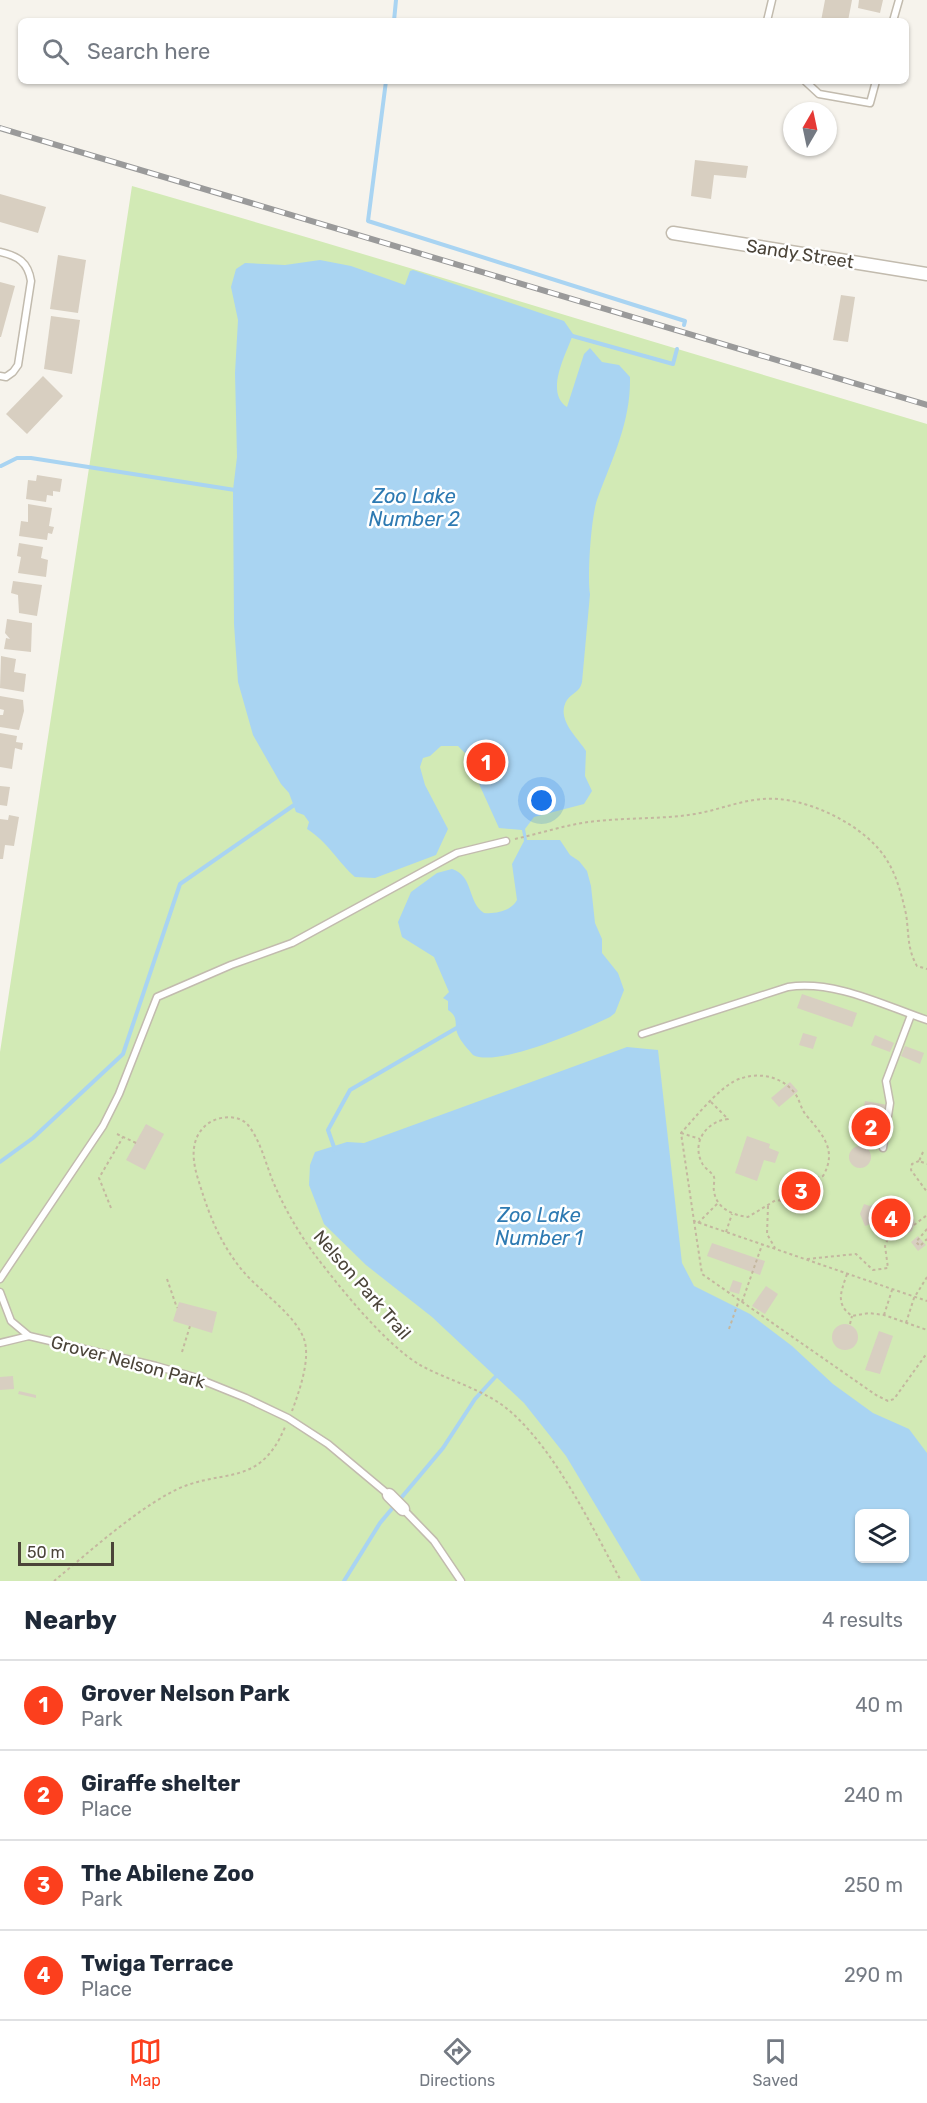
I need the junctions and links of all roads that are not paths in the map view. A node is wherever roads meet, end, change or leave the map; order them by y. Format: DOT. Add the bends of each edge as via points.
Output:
graph roads {
  1 [pos="772,0"];
  2 [pos="899,0"];
  3 [pos="768,18"];
  4 [pos="894,18"];
  5 [pos="808,84"];
  6 [pos="875,84"];
  7 [pos="672,233"];
  8 [pos="0,252"];
  9 [pos="927,274"];
  10 [pos="0,376"];
  11 [pos="510,840"];
  12 [pos="911,1015"];
  13 [pos="927,1020"];
  14 [pos="642,1034"];
  15 [pos="882,1148"];
  16 [pos="0,1279"];
  17 [pos="0,1292"];
  18 [pos="29,1336"];
  19 [pos="0,1343"];
  20 [pos="389,1495"];
  21 [pos="403,1509"];
  22 [pos="461,1581"];
  1 -- 3 [label="lane"];
  2 -- 4 [label="lane"];
  5 -- 6 [label="lane" via="819,94 870,103"];
  7 -- 9 [label="street, Sandy Street"];
  8 -- 10 [label="lane" via="24,262 31,281 18,365 6,377"];
  11 -- 16 [label="lane" via="457,853 292,943 157,997 104,1126"];
  12 -- 13 [label="lane"];
  12 -- 14 [label="lane" via="835,988 802,985"];
  12 -- 15 [label="lane" via="886,1081 890,1103"];
  17 -- 18 [label="lane, Grover Nelson Park" via="12,1322"];
  18 -- 19 [label="lane"];
  18 -- 20 [label="lane, Grover Nelson Park" via="194,1377 288,1418 328,1444"];
  20 -- 21 [label="street, Grover Nelson Park"];
  21 -- 22 [label="lane, Grover Nelson Park" via="434,1541"];
}
